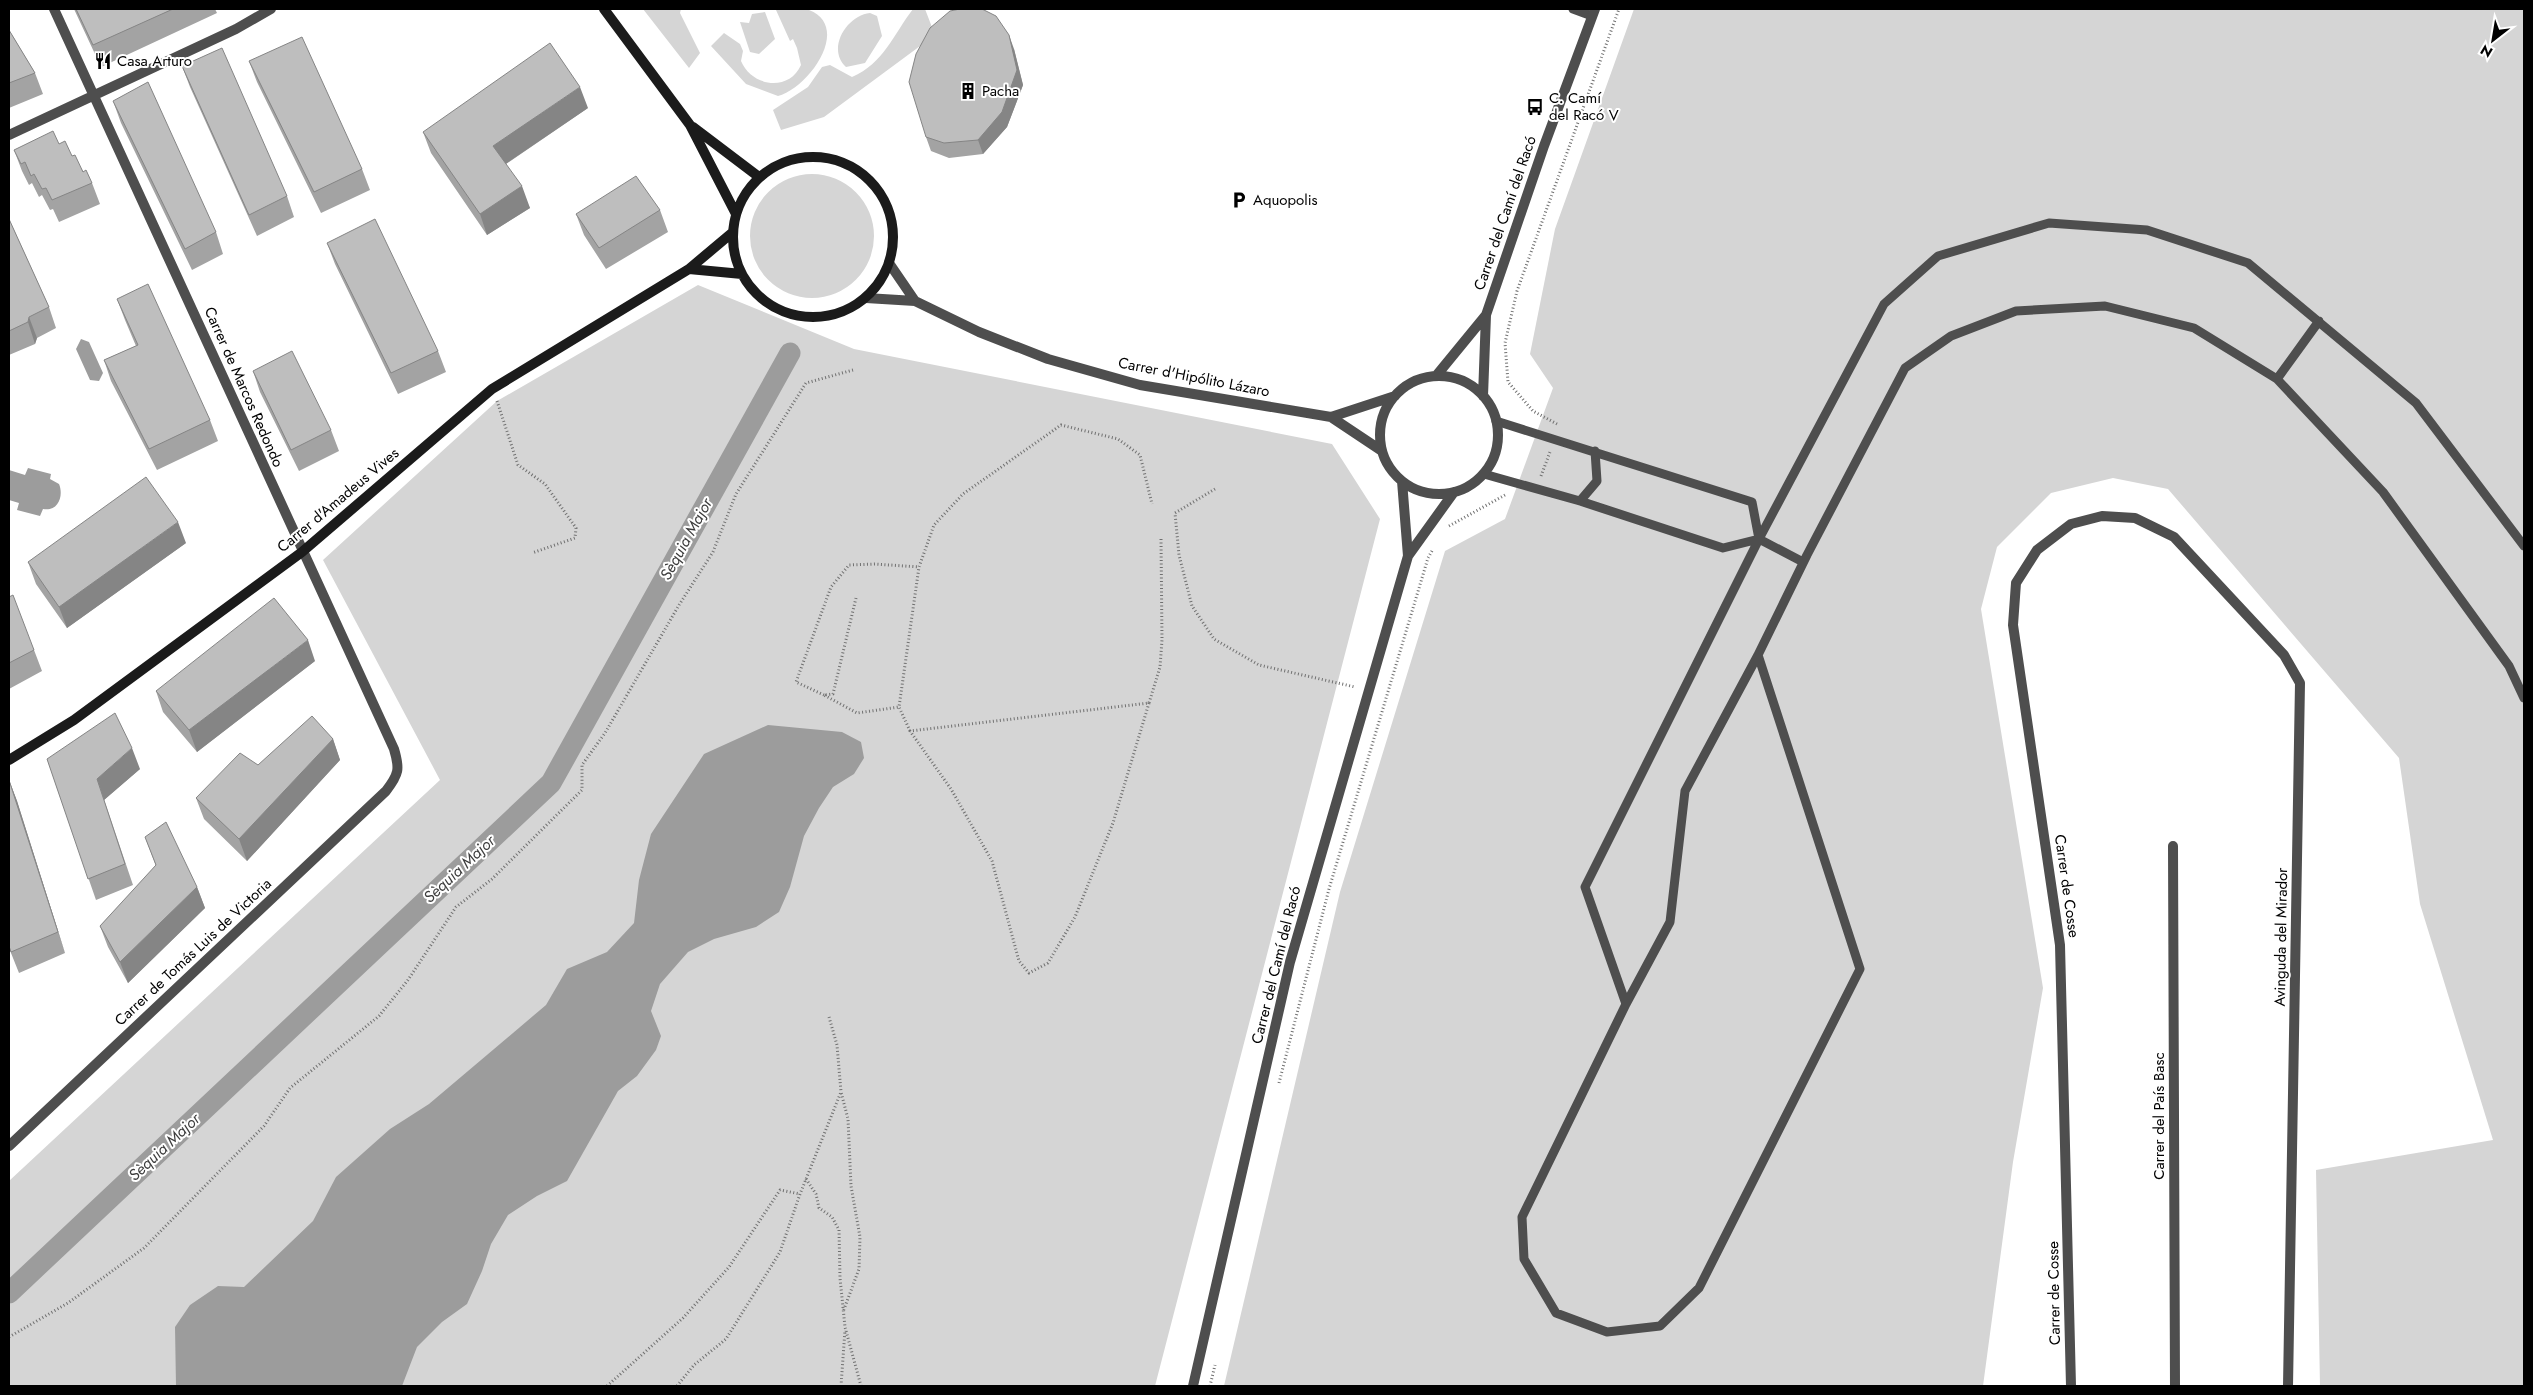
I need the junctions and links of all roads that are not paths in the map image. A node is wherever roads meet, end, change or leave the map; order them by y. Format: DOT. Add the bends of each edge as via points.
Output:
graph roads {
  1 [pos="54,9"];
  2 [pos="270,9"];
  3 [pos="604,9"];
  4 [pos="1573,9"];
  5 [pos="1593,12"];
  6 [pos="95,95"];
  7 [pos="690,125"];
  8 [pos="9,135"];
  9 [pos="759,177"];
  10 [pos="736,214"];
  11 [pos="733,232"];
  12 [pos="889,263"];
  13 [pos="689,269"];
  14 [pos="742,274"];
  15 [pos="866,298"];
  16 [pos="915,301"];
  17 [pos="1486,315"];
  18 [pos="2319,320"];
  19 [pos="1436,376"];
  20 [pos="2277,379"];
  21 [pos="1395,396"];
  22 [pos="1483,396"];
  23 [pos="1331,417"];
  24 [pos="1496,421"];
  25 [pos="1382,451"];
  26 [pos="1595,451"];
  27 [pos="1484,474"];
  28 [pos="1402,481"];
  29 [pos="1454,492"];
  30 [pos="1580,501"];
  31 [pos="2174,537"];
  32 [pos="1759,539"];
  33 [pos="2524,546"];
  34 [pos="302,552"];
  35 [pos="1408,556"];
  36 [pos="1803,562"];
  37 [pos="1758,655"];
  38 [pos="2524,698"];
  39 [pos="9,760"];
  40 [pos="396,778"];
  41 [pos="2173,846"];
  42 [pos="1626,1004"];
  43 [pos="9,1146"];
  44 [pos="1193,1386"];
  45 [pos="2071,1386"];
  46 [pos="2176,1386"];
  47 [pos="2288,1386"];
  1 -- 6 [label="street, Carrer de Marcos Redondo"];
  2 -- 6 [label="street" via="236,29"];
  3 -- 7 [label="street"];
  4 -- 5 [label="lane"];
  5 -- 17 [label="street, Carrer del Camí del Racó"];
  6 -- 8 [label="street"];
  6 -- 34 [label="street, Carrer de Marcos Redondo"];
  7 -- 9 [label="street"];
  7 -- 10 [label="street"];
  9 -- 10 [label="street" via="741,201"];
  9 -- 12 [label="street" via="776,165 796,158 817,156 838,160 857,170 874,184 888,208 893,243"];
  10 -- 11 [label="street"];
  11 -- 13 [label="street, Carrer d'Amadeus Vives"];
  11 -- 14 [label="street" via="736,260"];
  12 -- 15 [label="street"];
  12 -- 16 [label="street, Carrer d'Hipólito Lázaro"];
  13 -- 14 [label="street"];
  13 -- 34 [label="street, Carrer d'Amadeus Vives" via="492,390"];
  14 -- 15 [label="street" via="765,301 798,316 834,314"];
  15 -- 16 [label="street, Carrer d'Hipólito Lázaro"];
  16 -- 23 [label="street, Carrer d'Hipólito Lázaro" via="979,332 1048,359 1140,385"];
  17 -- 19 [label="street, Carrer del Camí del Racó"];
  17 -- 22 [label="street, Carrer del Camí del Racó"];
  18 -- 20 [label="lane"];
  18 -- 32 [label="lane" via="2248,263 2147,230 2049,223 1938,256 1884,304"];
  18 -- 33 [label="lane" via="2416,403"];
  19 -- 21 [label="street" via="1414,382"];
  19 -- 22 [label="street" via="1462,381"];
  20 -- 36 [label="lane" via="2194,328 2105,306 2016,311 1951,336 1904,368"];
  20 -- 38 [label="lane" via="2383,492 2509,666"];
  21 -- 23 [label="street, Carrer d'Hipólito Lázaro"];
  21 -- 25 [label="street" via="1382,422"];
  22 -- 24 [label="street"];
  23 -- 25 [label="street, Carrer d'Hipólito Lázaro"];
  24 -- 26 [label="lane"];
  24 -- 27 [label="street" via="1495,454"];
  25 -- 28 [label="street"];
  26 -- 30 [label="lane" via="1597,481"];
  26 -- 32 [label="lane" via="1752,502"];
  27 -- 29 [label="street"];
  27 -- 30 [label="lane"];
  28 -- 29 [label="street" via="1427,493"];
  28 -- 35 [label="street, Carrer del Camí del Racó"];
  29 -- 35 [label="street, Carrer del Camí del Racó"];
  30 -- 32 [label="lane" via="1723,548"];
  31 -- 45 [label="street, Carrer de Cosse" via="2135,518 2102,516 2071,524 2037,550 2016,583 2013,625 2060,945"];
  31 -- 47 [label="street, Avinguda del Mirador" via="2284,655 2300,683"];
  32 -- 36 [label="lane"];
  32 -- 42 [label="lane" via="1585,887"];
  34 -- 39 [label="street, Carrer d'Amadeus Vives" via="74,720"];
  34 -- 40 [label="street, Carrer de Marcos Redondo" via="394,749 399,765"];
  35 -- 44 [label="street, Carrer del Camí del Racó" via="1290,962"];
  36 -- 37 [label="lane"];
  37 -- 42 [label="lane" via="1685,791 1670,922"];
  37 -- 42 [label="lane" via="1860,969 1699,1288 1660,1326 1607,1332 1556,1313 1524,1259 1522,1217"];
  40 -- 43 [label="street, Carrer de Tomás Luis de Victoria" via="386,791"];
  41 -- 46 [label="street, Carrer del País Basc"];
}
